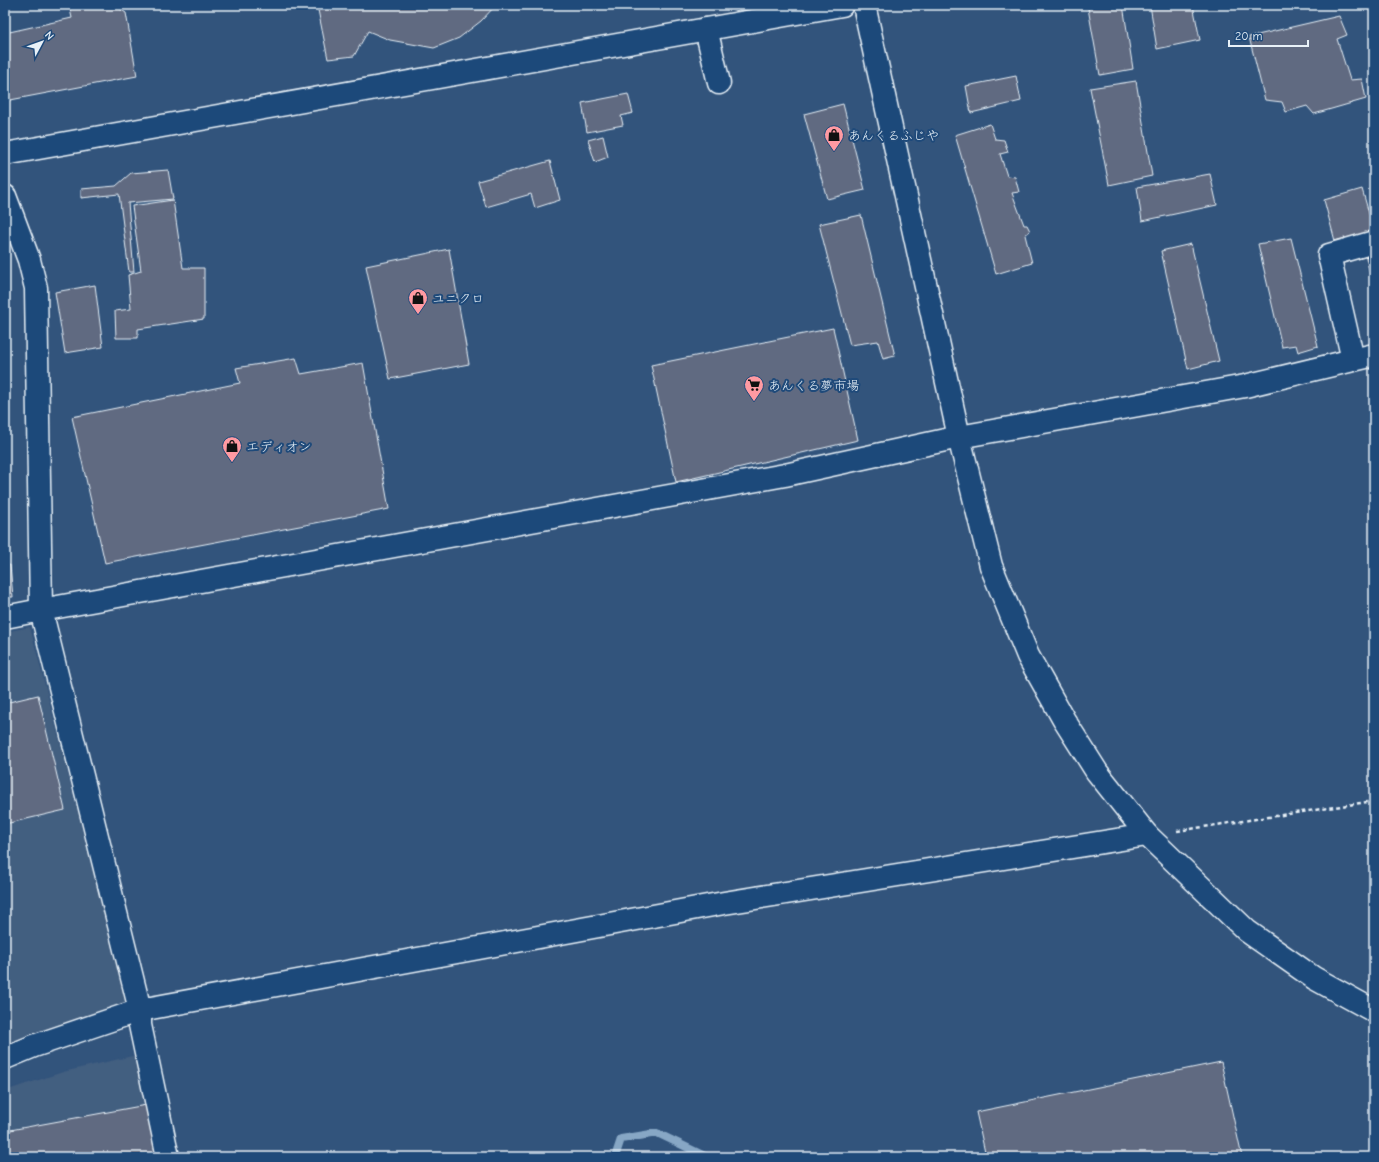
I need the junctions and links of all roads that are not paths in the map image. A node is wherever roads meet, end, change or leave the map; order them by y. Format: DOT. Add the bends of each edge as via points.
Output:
graph roads {
  1 [pos="842,5"];
  2 [pos="864,5"];
  3 [pos="706,29"];
  4 [pos="719,83"];
  5 [pos="5,154"];
  6 [pos="5,196"];
  7 [pos="1374,242"];
  8 [pos="1374,355"];
  9 [pos="1353,360"];
  10 [pos="959,437"];
  11 [pos="41,610"];
  12 [pos="5,617"];
  13 [pos="1147,835"];
  14 [pos="140,1010"];
  15 [pos="1374,1011"];
  16 [pos="5,1058"];
  17 [pos="168,1157"];
  1 -- 3 [label="street"];
  2 -- 10 [label="street"];
  3 -- 4 [label="street"];
  3 -- 5 [label="street"];
  6 -- 11 [label="street" via="29,260 36,288"];
  7 -- 9 [label="street" via="1329,255"];
  8 -- 9 [label="street"];
  9 -- 10 [label="street" via="1245,386"];
  10 -- 11 [label="street" via="785,475"];
  10 -- 13 [label="street" via="991,566 1028,656 1097,772"];
  11 -- 12 [label="street"];
  11 -- 14 [label="street"];
  13 -- 14 [label="street" via="724,903"];
  13 -- 15 [label="street" via="1247,931 1314,978"];
  14 -- 16 [label="street"];
  14 -- 17 [label="street" via="140,1025"];
}
